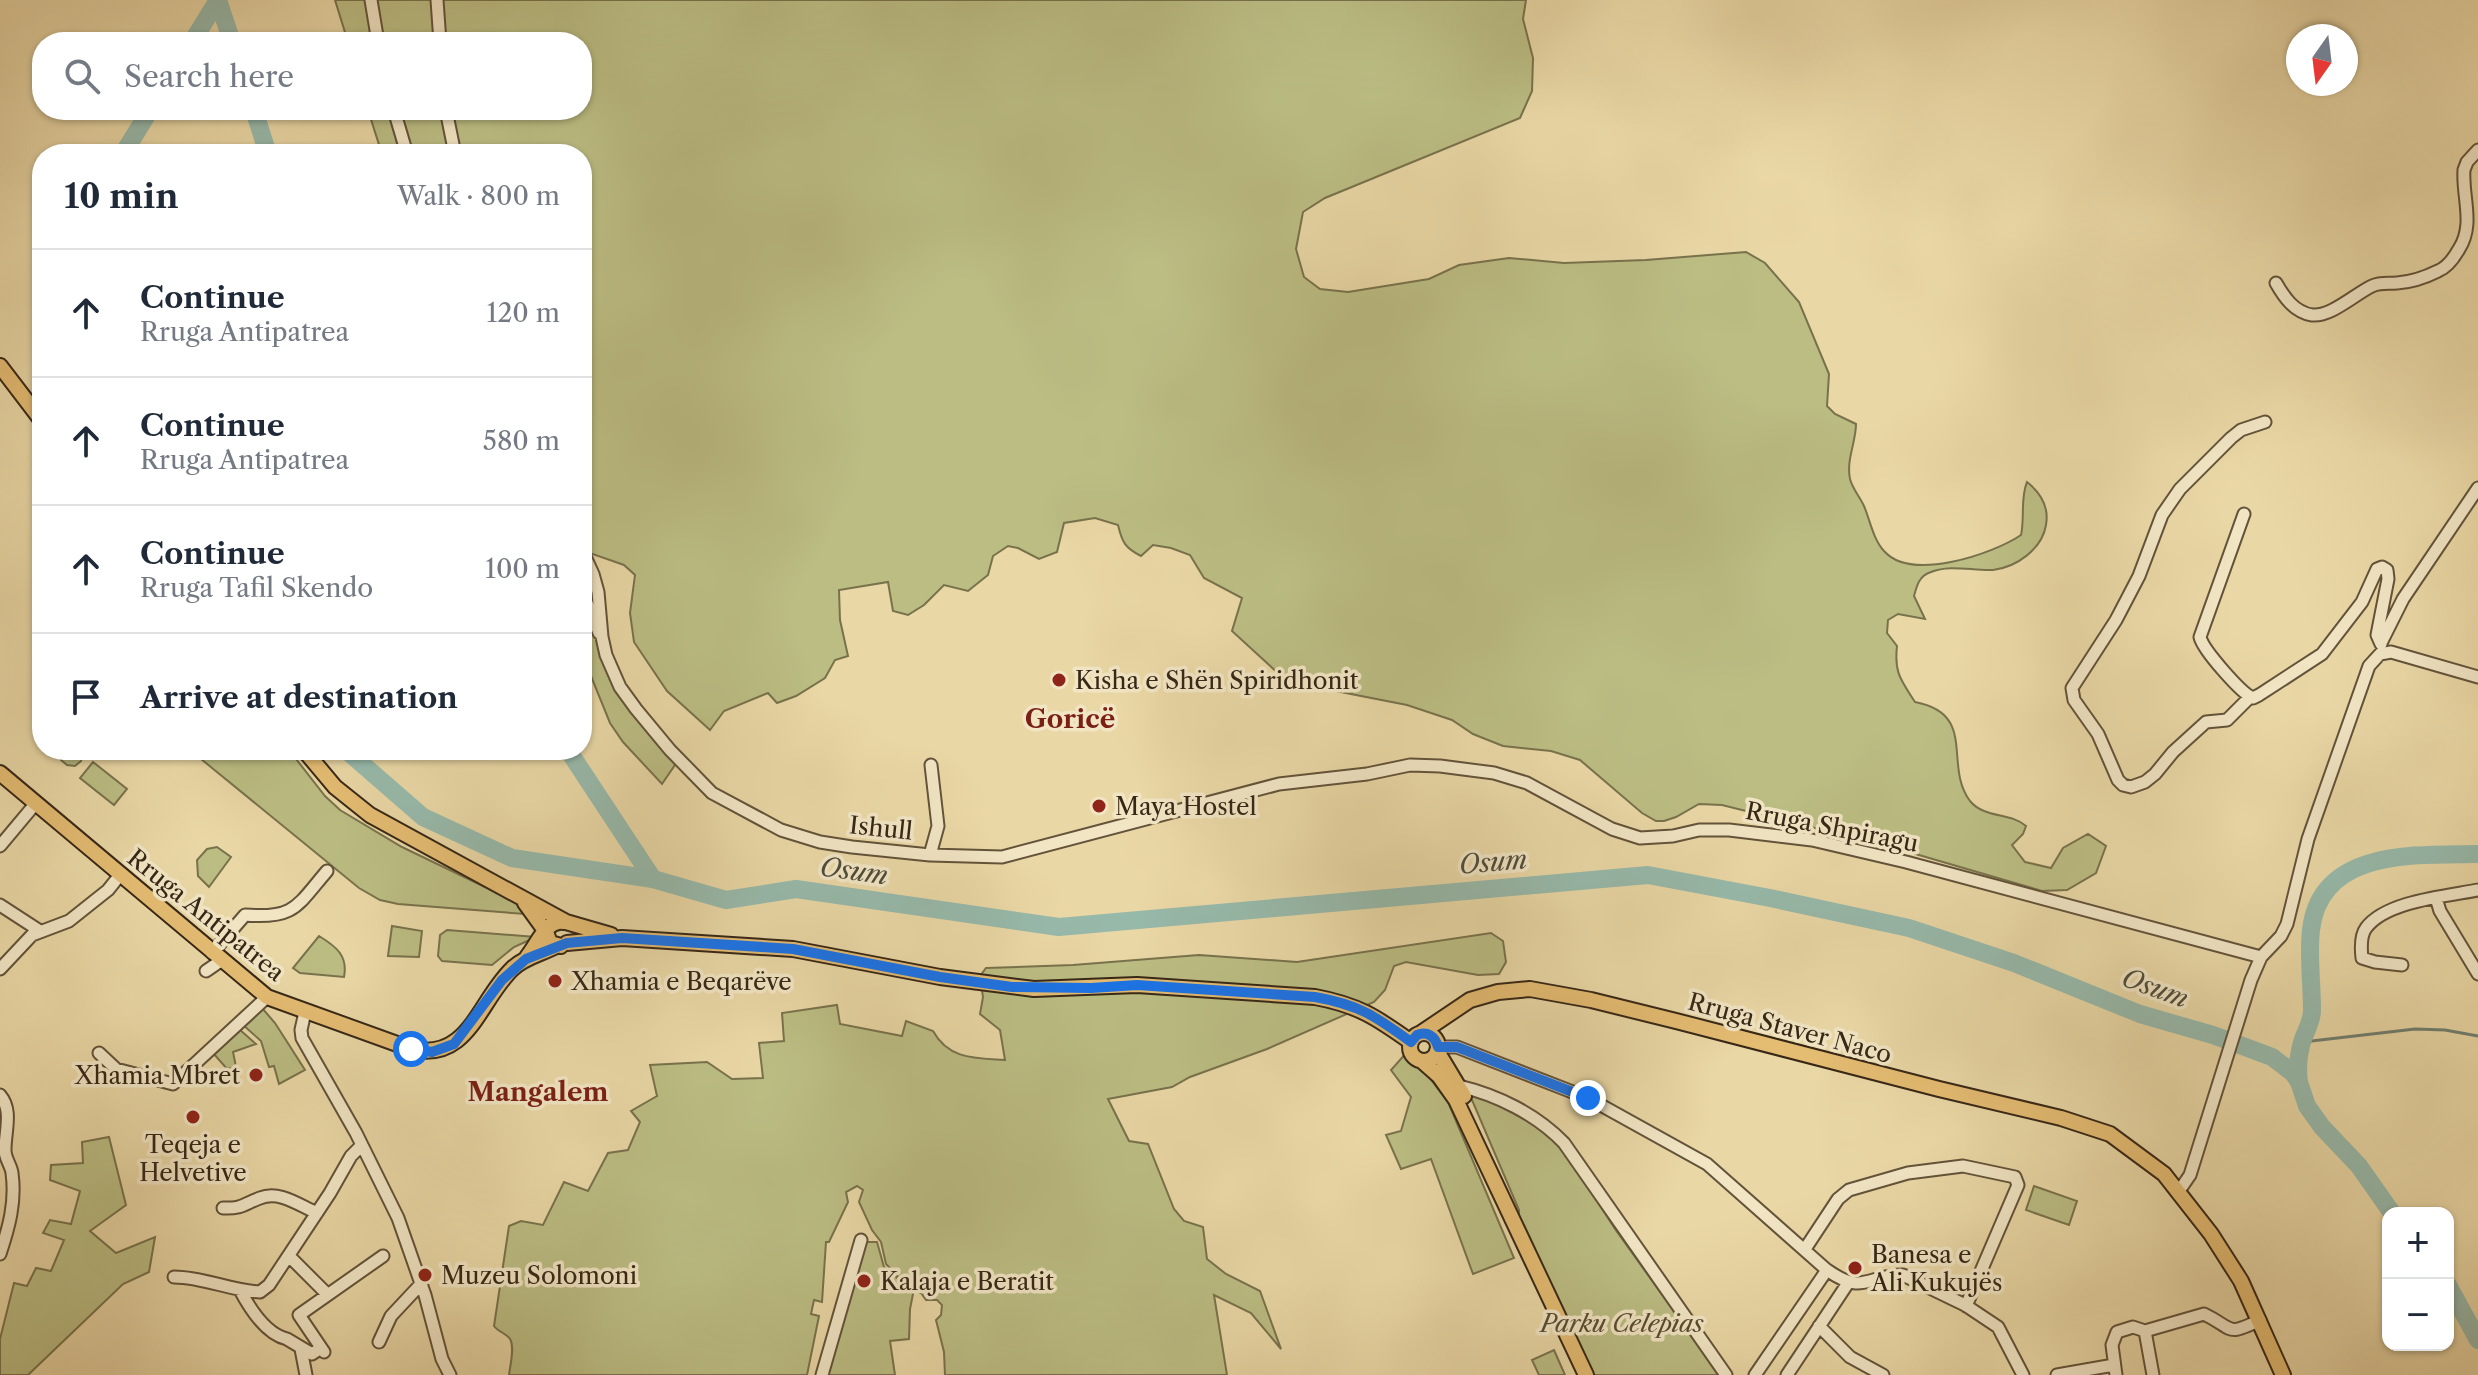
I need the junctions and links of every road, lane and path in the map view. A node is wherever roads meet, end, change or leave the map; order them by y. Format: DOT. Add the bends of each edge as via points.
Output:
graph roads {
  1 [pos="371,0"];
  2 [pos="437,0"];
  3 [pos="376,32"];
  4 [pos="439,32"];
  5 [pos="397,120"];
  6 [pos="448,120"];
  7 [pos="404,144"];
  8 [pos="453,144"];
  9 [pos="2478,150"];
  10 [pos="2276,283"];
  11 [pos="0,366"];
  12 [pos="32,408"];
  13 [pos="2265,422"];
  14 [pos="2478,488"];
  15 [pos="2244,514"];
  16 [pos="592,572"];
  17 [pos="592,614"];
  18 [pos="602,637"];
  19 [pos="2380,649"];
  20 [pos="2478,677"];
  21 [pos="2250,697"];
  22 [pos="312,760"];
  23 [pos="931,765"];
  24 [pos="0,773"];
  25 [pos="1304,780"];
  26 [pos="36,803"];
  27 [pos="0,846"];
  28 [pos="930,855"];
  29 [pos="327,871"];
  30 [pos="120,875"];
  31 [pos="2478,890"];
  32 [pos="520,896"];
  33 [pos="2436,898"];
  34 [pos="0,905"];
  35 [pos="566,922"];
  36 [pos="40,931"];
  37 [pos="546,932"];
  38 [pos="622,938"];
  39 [pos="561,944"];
  40 [pos="217,956"];
  41 [pos="2261,957"];
  42 [pos="526,959"];
  43 [pos="2402,965"];
  44 [pos="0,969"];
  45 [pos="206,971"];
  46 [pos="2478,974"];
  47 [pos="267,997"];
  48 [pos="1459,1006"];
  49 [pos="305,1012"];
  50 [pos="1416,1038"];
  51 [pos="1437,1047"];
  52 [pos="99,1053"];
  53 [pos="1422,1061"];
  54 [pos="1459,1086"];
  55 [pos="0,1095"];
  56 [pos="362,1145"];
  57 [pos="4,1165"];
  58 [pos="2179,1191"];
  59 [pos="223,1208"];
  60 [pos="317,1213"];
  61 [pos="1513,1218"];
  62 [pos="861,1240"];
  63 [pos="1805,1249"];
  64 [pos="0,1254"];
  65 [pos="289,1256"];
  66 [pos="383,1256"];
  67 [pos="1827,1270"];
  68 [pos="174,1277"];
  69 [pos="1848,1283"];
  70 [pos="420,1285"];
  71 [pos="240,1290"];
  72 [pos="327,1294"];
  73 [pos="1966,1306"];
  74 [pos="2260,1320"];
  75 [pos="1819,1326"];
  76 [pos="2145,1331"];
  77 [pos="379,1342"];
  78 [pos="301,1349"];
  79 [pos="442,1359"];
  80 [pos="2115,1370"];
  81 [pos="306,1375"];
  82 [pos="441,1375"];
  83 [pos="450,1375"];
  84 [pos="822,1375"];
  85 [pos="1586,1375"];
  86 [pos="1726,1375"];
  87 [pos="1755,1375"];
  88 [pos="1787,1375"];
  89 [pos="1883,1375"];
  90 [pos="2023,1375"];
  91 [pos="2057,1375"];
  92 [pos="2153,1375"];
  93 [pos="2283,1375"];
  1 -- 3 [label="street"];
  2 -- 4 [label="street"];
  5 -- 7 [label="street"];
  6 -- 8 [label="street"];
  9 -- 10 [label="street" via="2464,170 2464,240 2443,269 2373,286 2316,315 2294,307"];
  11 -- 12 [label="main road"];
  13 -- 21 [label="street" via="2241,430 2180,489 2162,515 2116,620 2071,691 2118,780 2131,787 2150,779 2206,722 2227,720"];
  14 -- 19 [label="street" via="2403,599"];
  15 -- 21 [label="street" via="2200,637 2206,652"];
  16 -- 18 [label="street, Ishull"];
  17 -- 18 [label="street"];
  18 -- 28 [label="street, Ishull" via="620,687 712,793 801,837"];
  19 -- 20 [label="street"];
  19 -- 21 [label="street" via="2377,635 2388,579 2382,567 2322,654"];
  19 -- 41 [label="street" via="2365,676 2316,816 2287,924"];
  22 -- 32 [label="main road" via="370,815"];
  23 -- 28 [label="street" via="938,826"];
  24 -- 26 [label="main road, Rruga Antipatrea"];
  25 -- 28 [label="street, Ishull" via="1002,857"];
  25 -- 41 [label="street, Rruga Shpiragu" via="1410,765 1494,773 1527,783 1628,835 1648,839 1729,830 1812,840"];
  26 -- 27 [label="street"];
  26 -- 30 [label="main road, Rruga Antipatrea"];
  29 -- 40 [label="street" via="294,909 271,917 245,915"];
  30 -- 36 [label="street" via="69,921"];
  30 -- 40 [label="main road, Rruga Antipatrea"];
  31 -- 33 [label="street"];
  32 -- 35 [label="main road"];
  32 -- 37 [label="main road"];
  33 -- 43 [label="street" via="2396,908 2364,930 2362,958"];
  33 -- 46 [label="street"];
  34 -- 36 [label="street"];
  35 -- 37 [label="main road" via="554,921"];
  35 -- 38 [label="main road"];
  35 -- 39 [label="main road" via="572,932"];
  36 -- 44 [label="street"];
  37 -- 39 [label="main road" via="550,943"];
  37 -- 42 [label="main road"];
  38 -- 39 [label="main road, Rruga Antipatrea"];
  38 -- 50 [label="main road, Rruga Antipatrea" via="793,949 1012,987 1137,985 1315,997 1360,1009"];
  39 -- 42 [label="main road, Rruga Antipatrea"];
  40 -- 45 [label="street"];
  40 -- 47 [label="main road, Rruga Antipatrea"];
  41 -- 58 [label="street" via="2190,1175"];
  42 -- 49 [label="main road, Rruga Antipatrea" via="502,980 461,1038 440,1051 411,1049"];
  47 -- 49 [label="main road, Rruga Antipatrea"];
  47 -- 52 [label="street" via="173,1084 116,1069"];
  48 -- 50 [label="main road, Rruga Staver Naco"];
  48 -- 51 [label="main road"];
  48 -- 58 [label="main road, Rruga Staver Naco" via="1498,992 1530,989 1591,1000 2061,1118 2110,1134"];
  49 -- 56 [label="street" via="302,1038"];
  50 -- 51 [label="main road, Rruga Antipatrea" via="1430,1035"];
  50 -- 53 [label="main road, Rruga Antipatrea" via="1413,1056"];
  51 -- 53 [label="main road" via="1431,1059"];
  51 -- 54 [label="main road, Rruga Antipatrea"];
  51 -- 63 [label="street" via="1457,1047 1614,1111 1707,1164"];
  53 -- 61 [label="main road, Rruga Antipatrea" via="1456,1100"];
  54 -- 61 [label="main road, Rruga Antipatrea" via="1509,1195"];
  54 -- 86 [label="street" via="1492,1095 1564,1143"];
  55 -- 57 [label="street" via="7,1110"];
  56 -- 60 [label="street"];
  56 -- 70 [label="street" via="398,1218"];
  57 -- 64 [label="street" via="12,1171 14,1207"];
  58 -- 74 [label="main road" via="2228,1258"];
  59 -- 60 [label="street" via="238,1209 272,1196"];
  60 -- 65 [label="street"];
  61 -- 85 [label="main road, Rruga Antipatrea"];
  62 -- 84 [label="street"];
  63 -- 67 [label="street"];
  63 -- 73 [label="street" via="1849,1190 1908,1173 1963,1166 2015,1177 2018,1185"];
  65 -- 71 [label="street" via="260,1292"];
  65 -- 72 [label="street"];
  66 -- 72 [label="street"];
  67 -- 69 [label="street"];
  67 -- 87 [label="street"];
  68 -- 71 [label="street"];
  69 -- 73 [label="street" via="1903,1275"];
  69 -- 75 [label="street"];
  70 -- 77 [label="street" via="391,1316"];
  70 -- 79 [label="street"];
  71 -- 78 [label="street" via="267,1328"];
  72 -- 78 [label="street" via="299,1315 322,1350 312,1354"];
  73 -- 90 [label="street" via="1998,1327"];
  74 -- 76 [label="street" via="2231,1331 2204,1314"];
  74 -- 93 [label="main road"];
  75 -- 88 [label="street"];
  75 -- 89 [label="street" via="1850,1357"];
  76 -- 80 [label="street" via="2133,1327 2117,1332 2112,1345"];
  76 -- 92 [label="street"];
  78 -- 81 [label="street"];
  79 -- 82 [label="street"];
  79 -- 83 [label="street"];
  80 -- 91 [label="street"];
}
